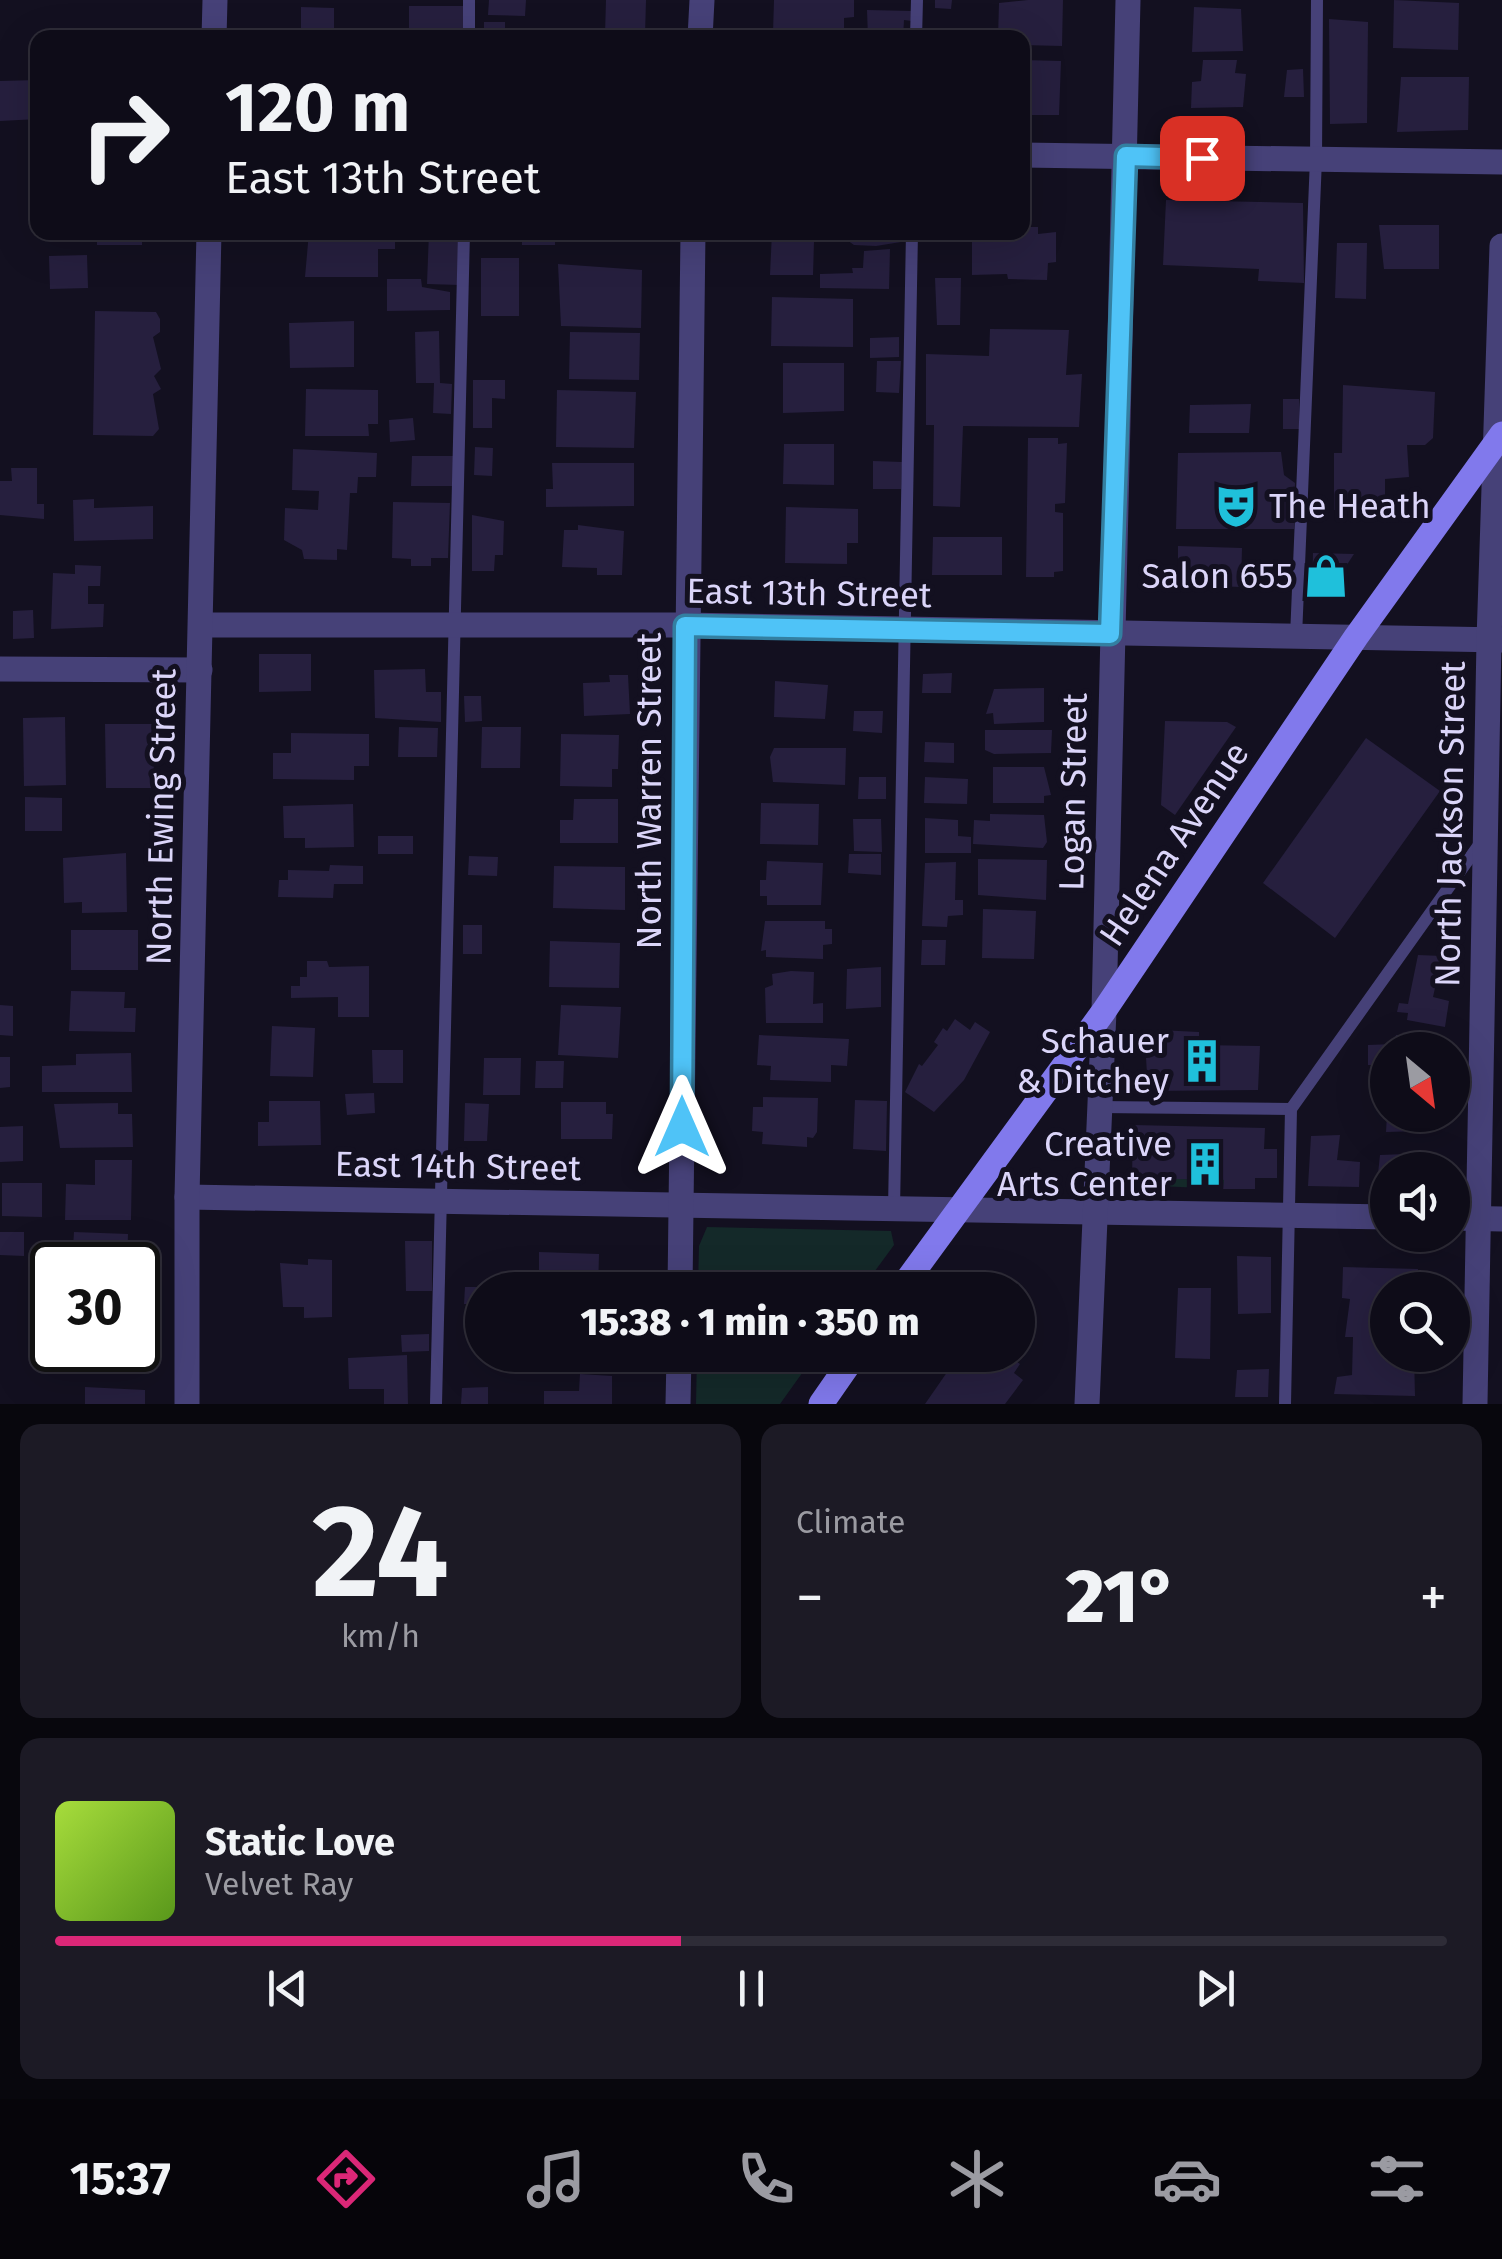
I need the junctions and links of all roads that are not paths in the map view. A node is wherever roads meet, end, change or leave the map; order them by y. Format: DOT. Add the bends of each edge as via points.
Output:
graph roads {
  1 [pos="215,0"];
  2 [pos="469,0"];
  3 [pos="702,0"];
  4 [pos="917,0"];
  5 [pos="1128,0"];
  6 [pos="1317,0"];
  7 [pos="214,30"];
  8 [pos="468,30"];
  9 [pos="700,30"];
  10 [pos="916,30"];
  11 [pos="1030,155"];
  12 [pos="1126,156"];
  13 [pos="1316,160"];
  14 [pos="1502,162"];
  15 [pos="209,240"];
  16 [pos="464,240"];
  17 [pos="693,240"];
  18 [pos="912,240"];
  19 [pos="1502,246"];
  20 [pos="1500,438"];
  21 [pos="201,625"];
  22 [pos="453,626"];
  23 [pos="685,626"];
  24 [pos="904,630"];
  25 [pos="1110,634"];
  26 [pos="1296,637"];
  27 [pos="1356,637"];
  28 [pos="1495,640"];
  29 [pos="0,669"];
  30 [pos="200,670"];
  31 [pos="1484,836"];
  32 [pos="1104,1011"];
  33 [pos="1099,1107"];
  34 [pos="1291,1109"];
  35 [pos="187,1196"];
  36 [pos="438,1200"];
  37 [pos="682,1204"];
  38 [pos="894,1209"];
  39 [pos="956,1210"];
  40 [pos="1093,1210"];
  41 [pos="1290,1215"];
  42 [pos="1370,1216"];
  43 [pos="1491,1219"];
  44 [pos="680,1272"];
  45 [pos="913,1272"];
  46 [pos="678,1372"];
  47 [pos="843,1372"];
  48 [pos="187,1404"];
  49 [pos="436,1404"];
  50 [pos="678,1404"];
  51 [pos="820,1404"];
  52 [pos="1087,1404"];
  53 [pos="1285,1404"];
  54 [pos="1475,1404"];
  1 -- 7 [label="street"];
  2 -- 8 [label="lane"];
  3 -- 9 [label="street"];
  4 -- 10 [label="lane"];
  5 -- 12 [label="street, Logan Street"];
  6 -- 13 [label="lane"];
  11 -- 12 [label="street"];
  12 -- 13 [label="street"];
  12 -- 25 [label="street, Logan Street"];
  13 -- 14 [label="street"];
  13 -- 26 [label="lane"];
  15 -- 21 [label="street, North Ewing Street"];
  16 -- 22 [label="lane"];
  17 -- 23 [label="street, North Warren Street"];
  18 -- 24 [label="lane"];
  19 -- 20 [label="street, North Jackson Street"];
  20 -- 27 [label="main road, Helena Avenue"];
  20 -- 28 [label="street, North Jackson Street"];
  21 -- 22 [label="street, East 13th Street"];
  21 -- 30 [label="street, North Ewing Street"];
  22 -- 23 [label="street, East 13th Street"];
  22 -- 36 [label="lane"];
  23 -- 24 [label="street, East 13th Street"];
  23 -- 37 [label="street, North Warren Street"];
  24 -- 25 [label="street, East 13th Street"];
  24 -- 38 [label="lane"];
  25 -- 26 [label="street, East 13th Street"];
  25 -- 32 [label="street, Logan Street"];
  26 -- 27 [label="street, East 13th Street"];
  27 -- 28 [label="street, East 13th Street"];
  27 -- 32 [label="main road, Helena Avenue"];
  28 -- 31 [label="street, North Jackson Street"];
  29 -- 30 [label="street"];
  30 -- 35 [label="street, North Ewing Street"];
  31 -- 34 [label="lane"];
  31 -- 43 [label="street, North Jackson Street"];
  32 -- 33 [label="street, Logan Street"];
  32 -- 39 [label="main road, Helena Avenue"];
  33 -- 34 [label="lane"];
  33 -- 40 [label="street, Logan Street"];
  34 -- 41 [label="lane"];
  35 -- 36 [label="street, East 14th Street"];
  35 -- 48 [label="street, North Ewing Street"];
  36 -- 37 [label="street, East 14th Street"];
  36 -- 49 [label="lane"];
  37 -- 38 [label="street, East 14th Street"];
  37 -- 44 [label="street, North Warren Street"];
  38 -- 39 [label="street, East 14th Street"];
  39 -- 40 [label="street, East 14th Street"];
  39 -- 45 [label="main road, Helena Avenue"];
  40 -- 41 [label="street, East 14th Street"];
  40 -- 52 [label="street, Logan Street"];
  41 -- 42 [label="street, East 14th Street"];
  41 -- 53 [label="lane"];
  43 -- 54 [label="street, North Jackson Street"];
  46 -- 50 [label="street"];
  47 -- 51 [label="main road"];
}
